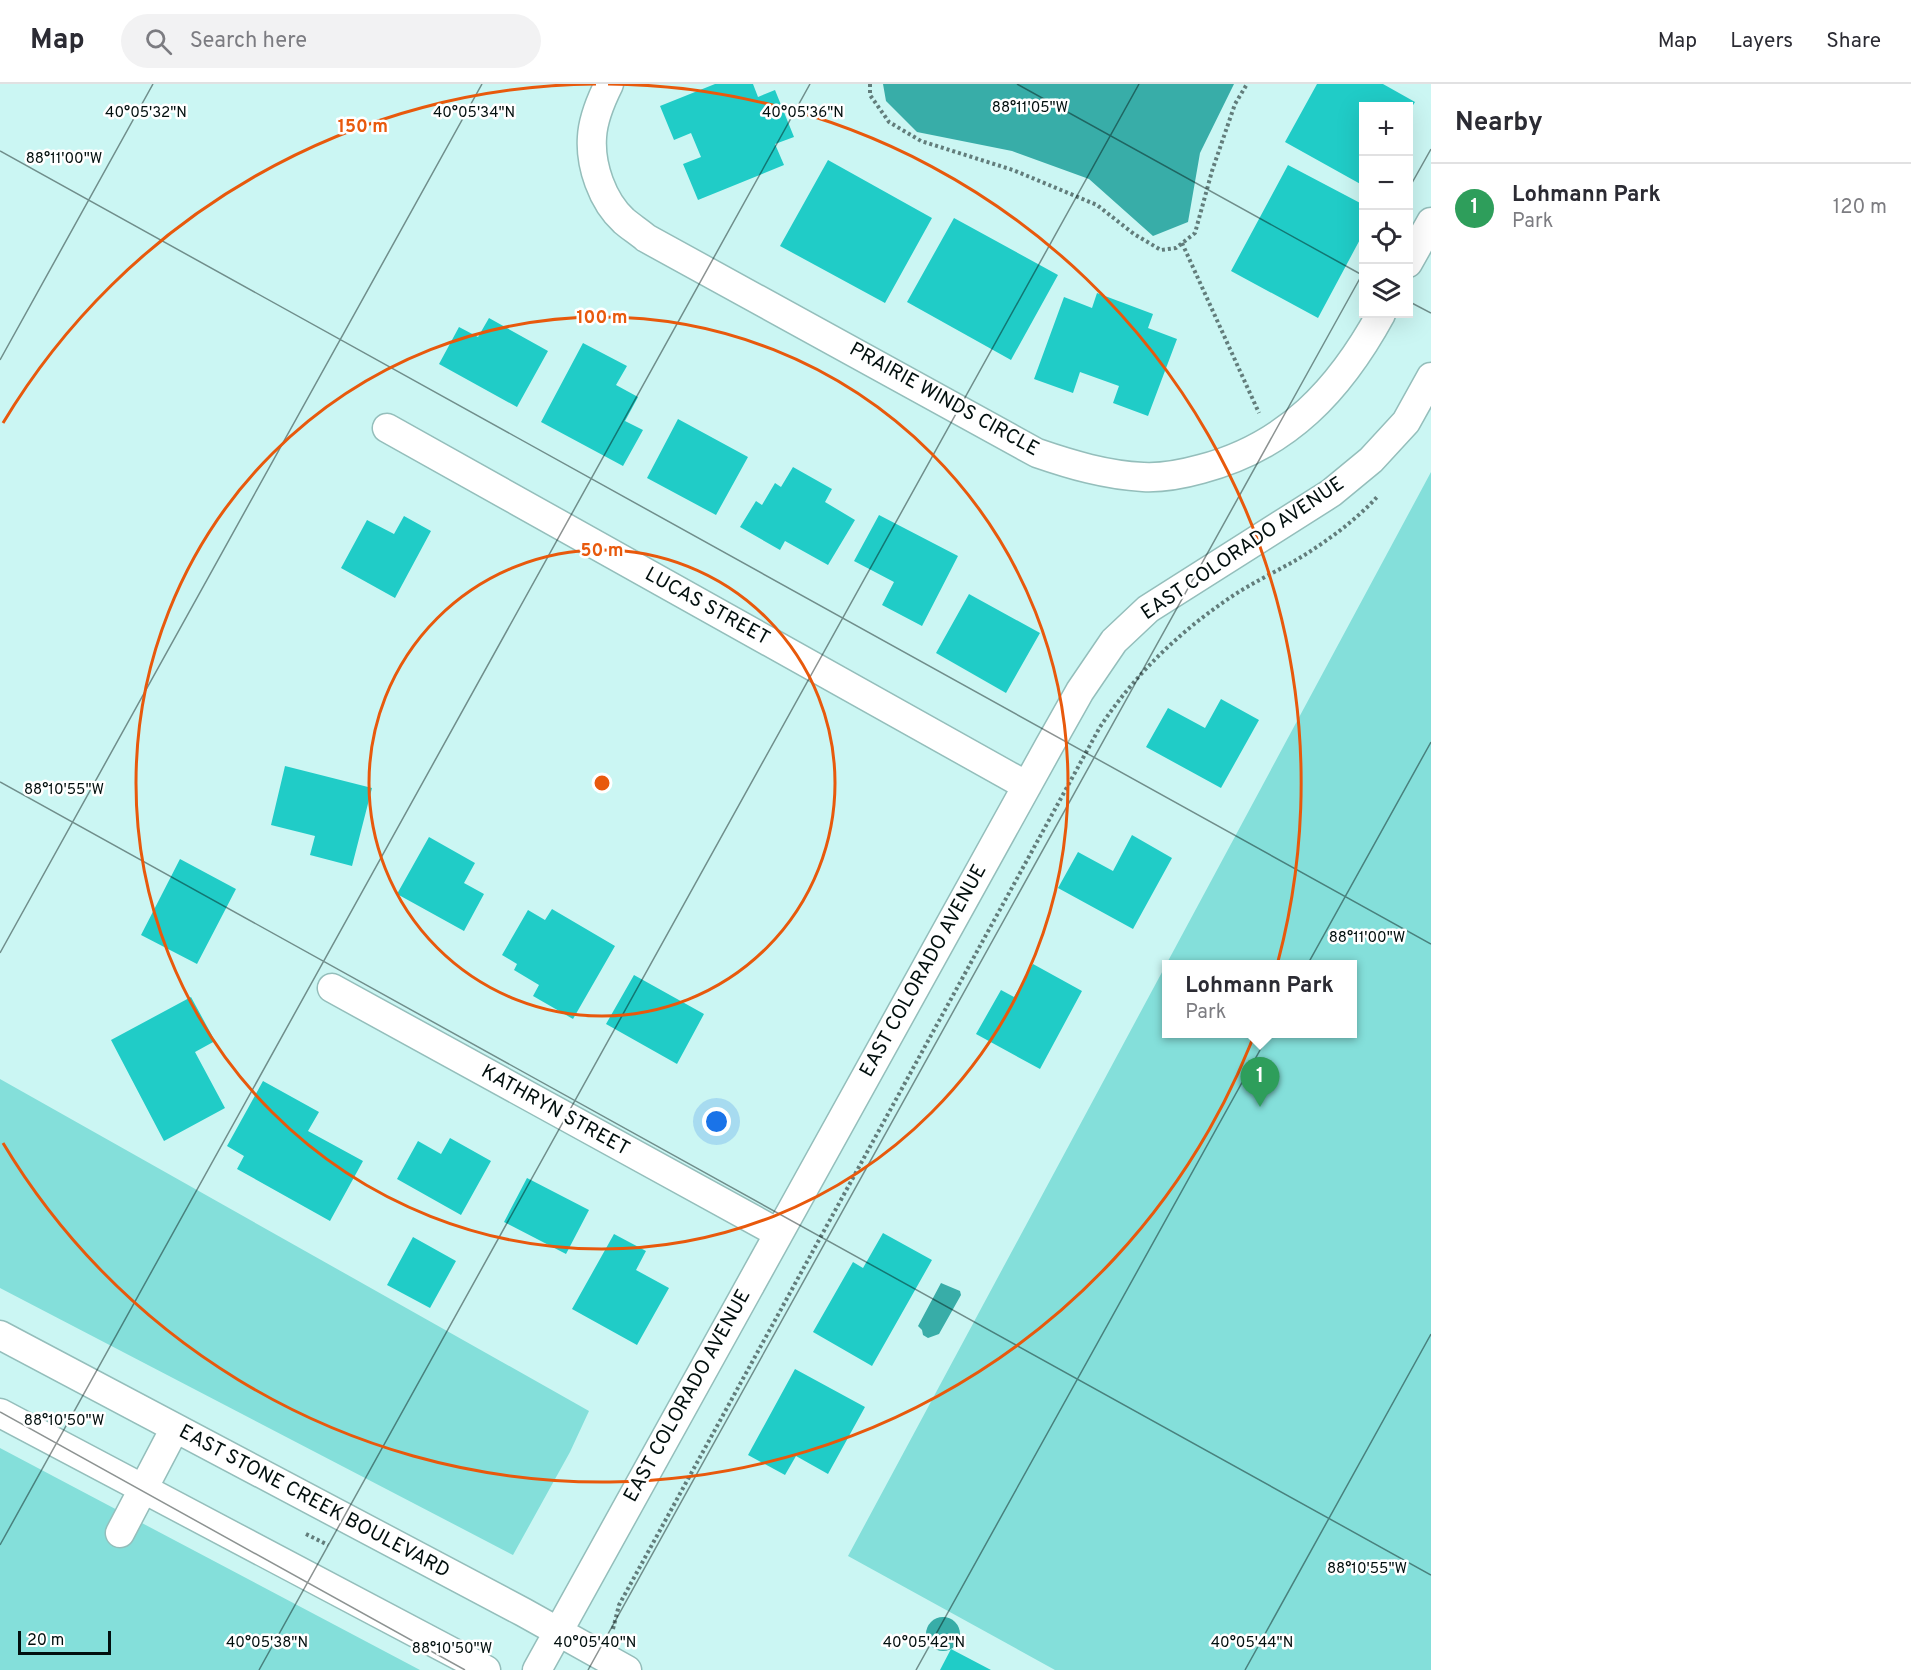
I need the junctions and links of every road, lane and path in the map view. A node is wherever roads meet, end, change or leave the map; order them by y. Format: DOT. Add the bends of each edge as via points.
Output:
graph roads {
  1 [pos="609,84"];
  2 [pos="870,84"];
  3 [pos="1247,84"];
  4 [pos="1431,222"];
  5 [pos="1182,243"];
  6 [pos="1413,254"];
  7 [pos="1379,318"];
  8 [pos="1431,377"];
  9 [pos="1262,420"];
  10 [pos="387,428"];
  11 [pos="1385,489"];
  12 [pos="1027,786"];
  13 [pos="332,988"];
  14 [pos="778,1233"];
  15 [pos="0,1335"];
  16 [pos="0,1413"];
  17 [pos="175,1428"];
  18 [pos="143,1489"];
  19 [pos="120,1533"];
  20 [pos="614,1627"];
  21 [pos="558,1631"];
  22 [pos="486,1670"];
  23 [pos="537,1670"];
  24 [pos="627,1670"];
  1 -- 7 [label="street, PRAIRIE WINDS CIRCLE" via="598,105 592,136 594,167 606,196 622,219 646,238 1037,453 1085,469 1145,477 1186,473 1261,447 1303,418 1336,384"];
  2 -- 5 [label="path" via="870,95 889,122 921,141 1012,170 1097,205 1161,250"];
  3 -- 5 [label="path" via="1227,126 1195,233"];
  4 -- 6 [label="street"];
  5 -- 9 [label="path"];
  8 -- 12 [label="street, EAST COLORADO AVENUE" via="1406,422 1371,460 1339,486 1149,609 1114,641 1080,691"];
  10 -- 12 [label="street, LUCAS STREET"];
  11 -- 20 [label="path" via="1326,540 1234,596 1188,630 1157,656 1120,698 1079,762 825,1225 619,1605"];
  12 -- 14 [label="street, EAST COLORADO AVENUE"];
  13 -- 14 [label="street, KATHRYN STREET"];
  14 -- 21 [label="street, EAST COLORADO AVENUE"];
  15 -- 17 [label="street, EAST STONE CREEK BOULEVARD"];
  16 -- 18 [label="street"];
  17 -- 18 [label="street"];
  17 -- 21 [label="street, EAST STONE CREEK BOULEVARD"];
  18 -- 19 [label="street"];
  18 -- 22 [label="street"];
  21 -- 23 [label="street, EAST COLORADO AVENUE"];
  21 -- 24 [label="street, EAST STONE CREEK BOULEVARD"];
}
